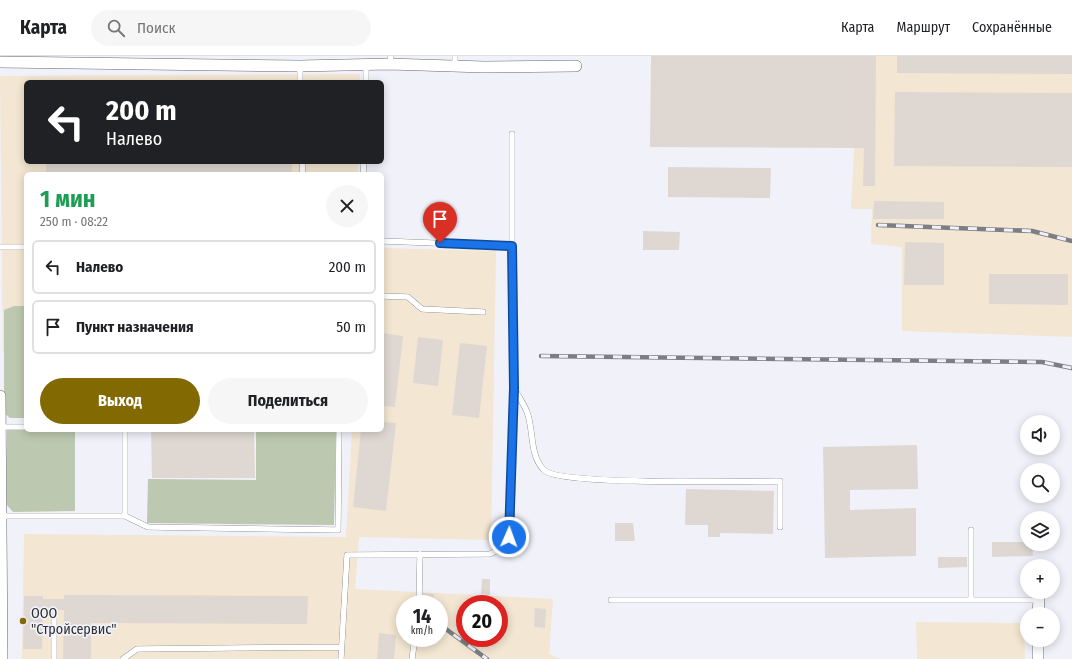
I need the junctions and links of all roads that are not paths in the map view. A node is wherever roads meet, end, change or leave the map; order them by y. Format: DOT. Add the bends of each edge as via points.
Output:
graph roads {
  1 [pos="390,60"];
  2 [pos="455,61"];
  3 [pos="0,62"];
  4 [pos="366,64"];
  5 [pos="300,66"];
  6 [pos="576,66"];
  7 [pos="300,80"];
  8 [pos="366,80"];
  9 [pos="512,134"];
  10 [pos="384,241"];
  11 [pos="512,246"];
  12 [pos="0,247"];
  13 [pos="24,247"];
  14 [pos="384,296"];
  15 [pos="483,312"];
  16 [pos="514,388"];
  17 [pos="0,396"];
  18 [pos="0,427"];
  19 [pos="24,427"];
  20 [pos="125,432"];
  21 [pos="339,432"];
  22 [pos="2,516"];
  23 [pos="125,516"];
  24 [pos="780,527"];
  25 [pos="971,530"];
  26 [pos="420,554"];
  27 [pos="419,595"];
  28 [pos="612,600"];
  29 [pos="971,600"];
  30 [pos="1038,600"];
  31 [pos="1038,607"];
  32 [pos="54,617"];
  33 [pos="341,647"];
  34 [pos="414,647"];
  35 [pos="1038,647"];
  36 [pos="2,659"];
  37 [pos="54,659"];
  38 [pos="123,659"];
  39 [pos="341,659"];
  40 [pos="412,659"];
  41 [pos="1038,659"];
  1 -- 2 [label="street"];
  1 -- 4 [label="street"];
  2 -- 6 [label="street"];
  3 -- 5 [label="street"];
  4 -- 5 [label="street"];
  4 -- 8 [label="lane"];
  5 -- 7 [label="lane"];
  9 -- 11 [label="lane"];
  10 -- 11 [label="lane"];
  11 -- 16 [label="lane"];
  12 -- 13 [label="lane"];
  14 -- 15 [label="lane" via="408,297 422,309"];
  16 -- 24 [label="lane" via="527,412 537,460 545,471 558,476 594,480 780,481"];
  16 -- 26 [label="lane" via="509,537 502,548 490,554"];
  17 -- 18 [label="street"];
  18 -- 19 [label="lane"];
  18 -- 22 [label="street"];
  20 -- 23 [label="lane"];
  21 -- 23 [label="lane" via="338,530 148,527"];
  22 -- 23 [label="lane"];
  22 -- 36 [label="street"];
  25 -- 29 [label="lane"];
  26 -- 27 [label="lane"];
  26 -- 33 [label="lane" via="347,555"];
  28 -- 29 [label="lane"];
  29 -- 30 [label="lane"];
  30 -- 31 [label="street"];
  32 -- 37 [label="lane"];
  33 -- 38 [label="lane" via="137,649"];
  33 -- 39 [label="lane"];
  34 -- 40 [label="lane"];
  35 -- 41 [label="street"];
}
